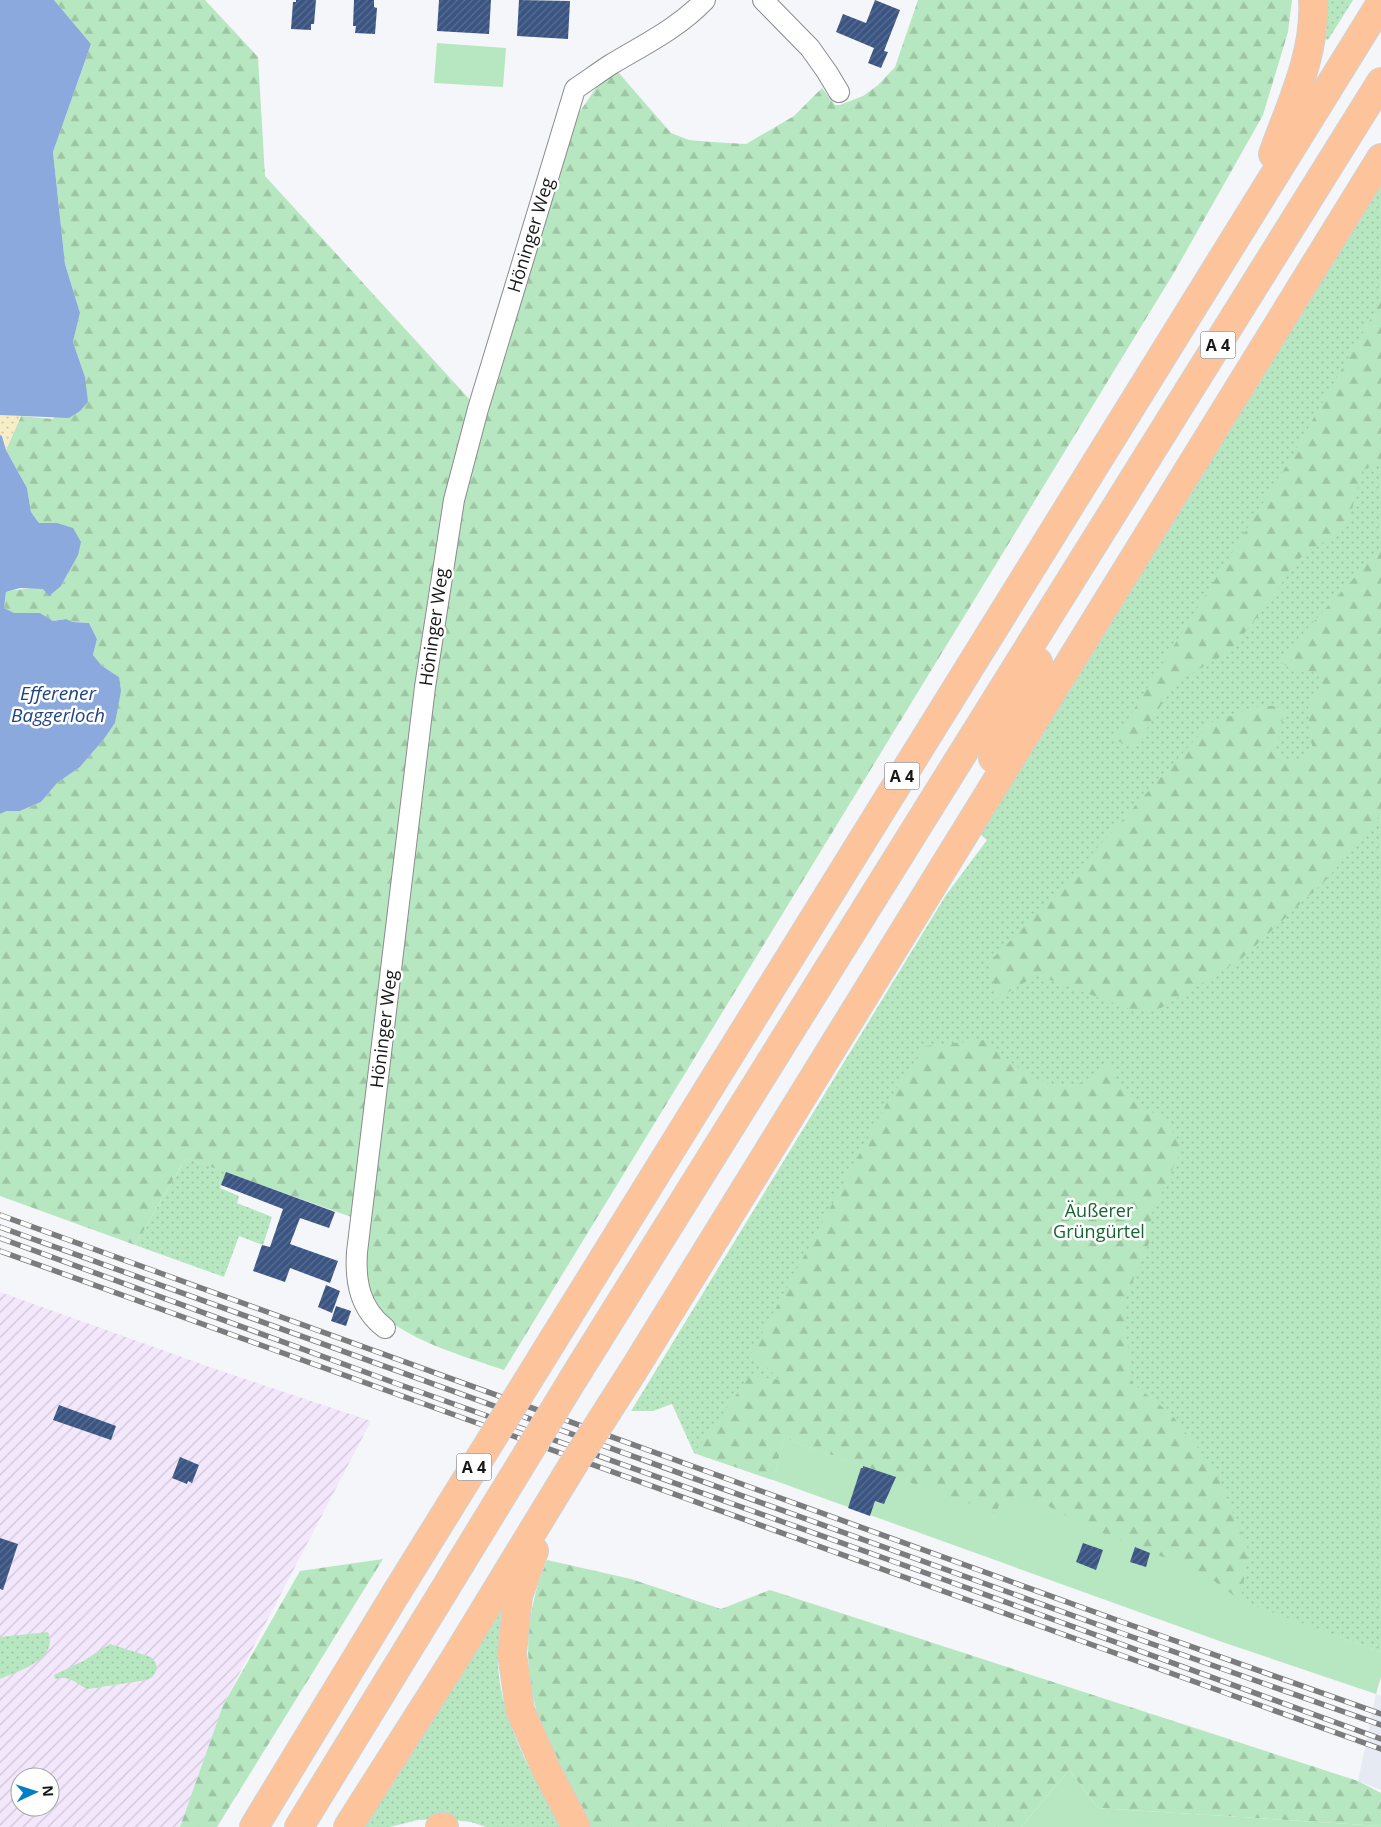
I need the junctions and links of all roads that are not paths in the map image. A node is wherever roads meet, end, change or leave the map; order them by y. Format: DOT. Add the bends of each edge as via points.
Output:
graph roads {
  1 [pos="705,0"];
  2 [pos="763,0"];
  3 [pos="1313,0"];
  4 [pos="1381,3"];
  5 [pos="1381,82"];
  6 [pos="839,92"];
  7 [pos="1381,158"];
  8 [pos="1251,212"];
  9 [pos="1090,551"];
  10 [pos="933,884"];
  11 [pos="385,1328"];
  12 [pos="573,1465"];
  13 [pos="254,1827"];
  14 [pos="299,1827"];
  15 [pos="348,1827"];
  16 [pos="440,1827"];
  17 [pos="444,1827"];
  18 [pos="576,1827"];
  1 -- 11 [label="street, Höninger Weg" via="669,32 575,89 478,409 454,500 425,687 357,1252 356,1270 361,1298 367,1310"];
  2 -- 6 [label="street" via="810,48"];
  3 -- 8 [label="highway" via="1313,30 1307,62"];
  4 -- 8 [label="highway, A 4"];
  5 -- 9 [label="highway, A 4"];
  7 -- 10 [label="highway"];
  8 -- 13 [label="highway, A 4, bridge"];
  9 -- 10 [label="highway"];
  9 -- 14 [label="highway, A 4, bridge" via="575,1376"];
  10 -- 12 [label="highway, bridge"];
  12 -- 15 [label="highway"];
  12 -- 18 [label="highway" via="518,1596 512,1653 520,1710"];
  16 -- 17 [label="highway"];
}
